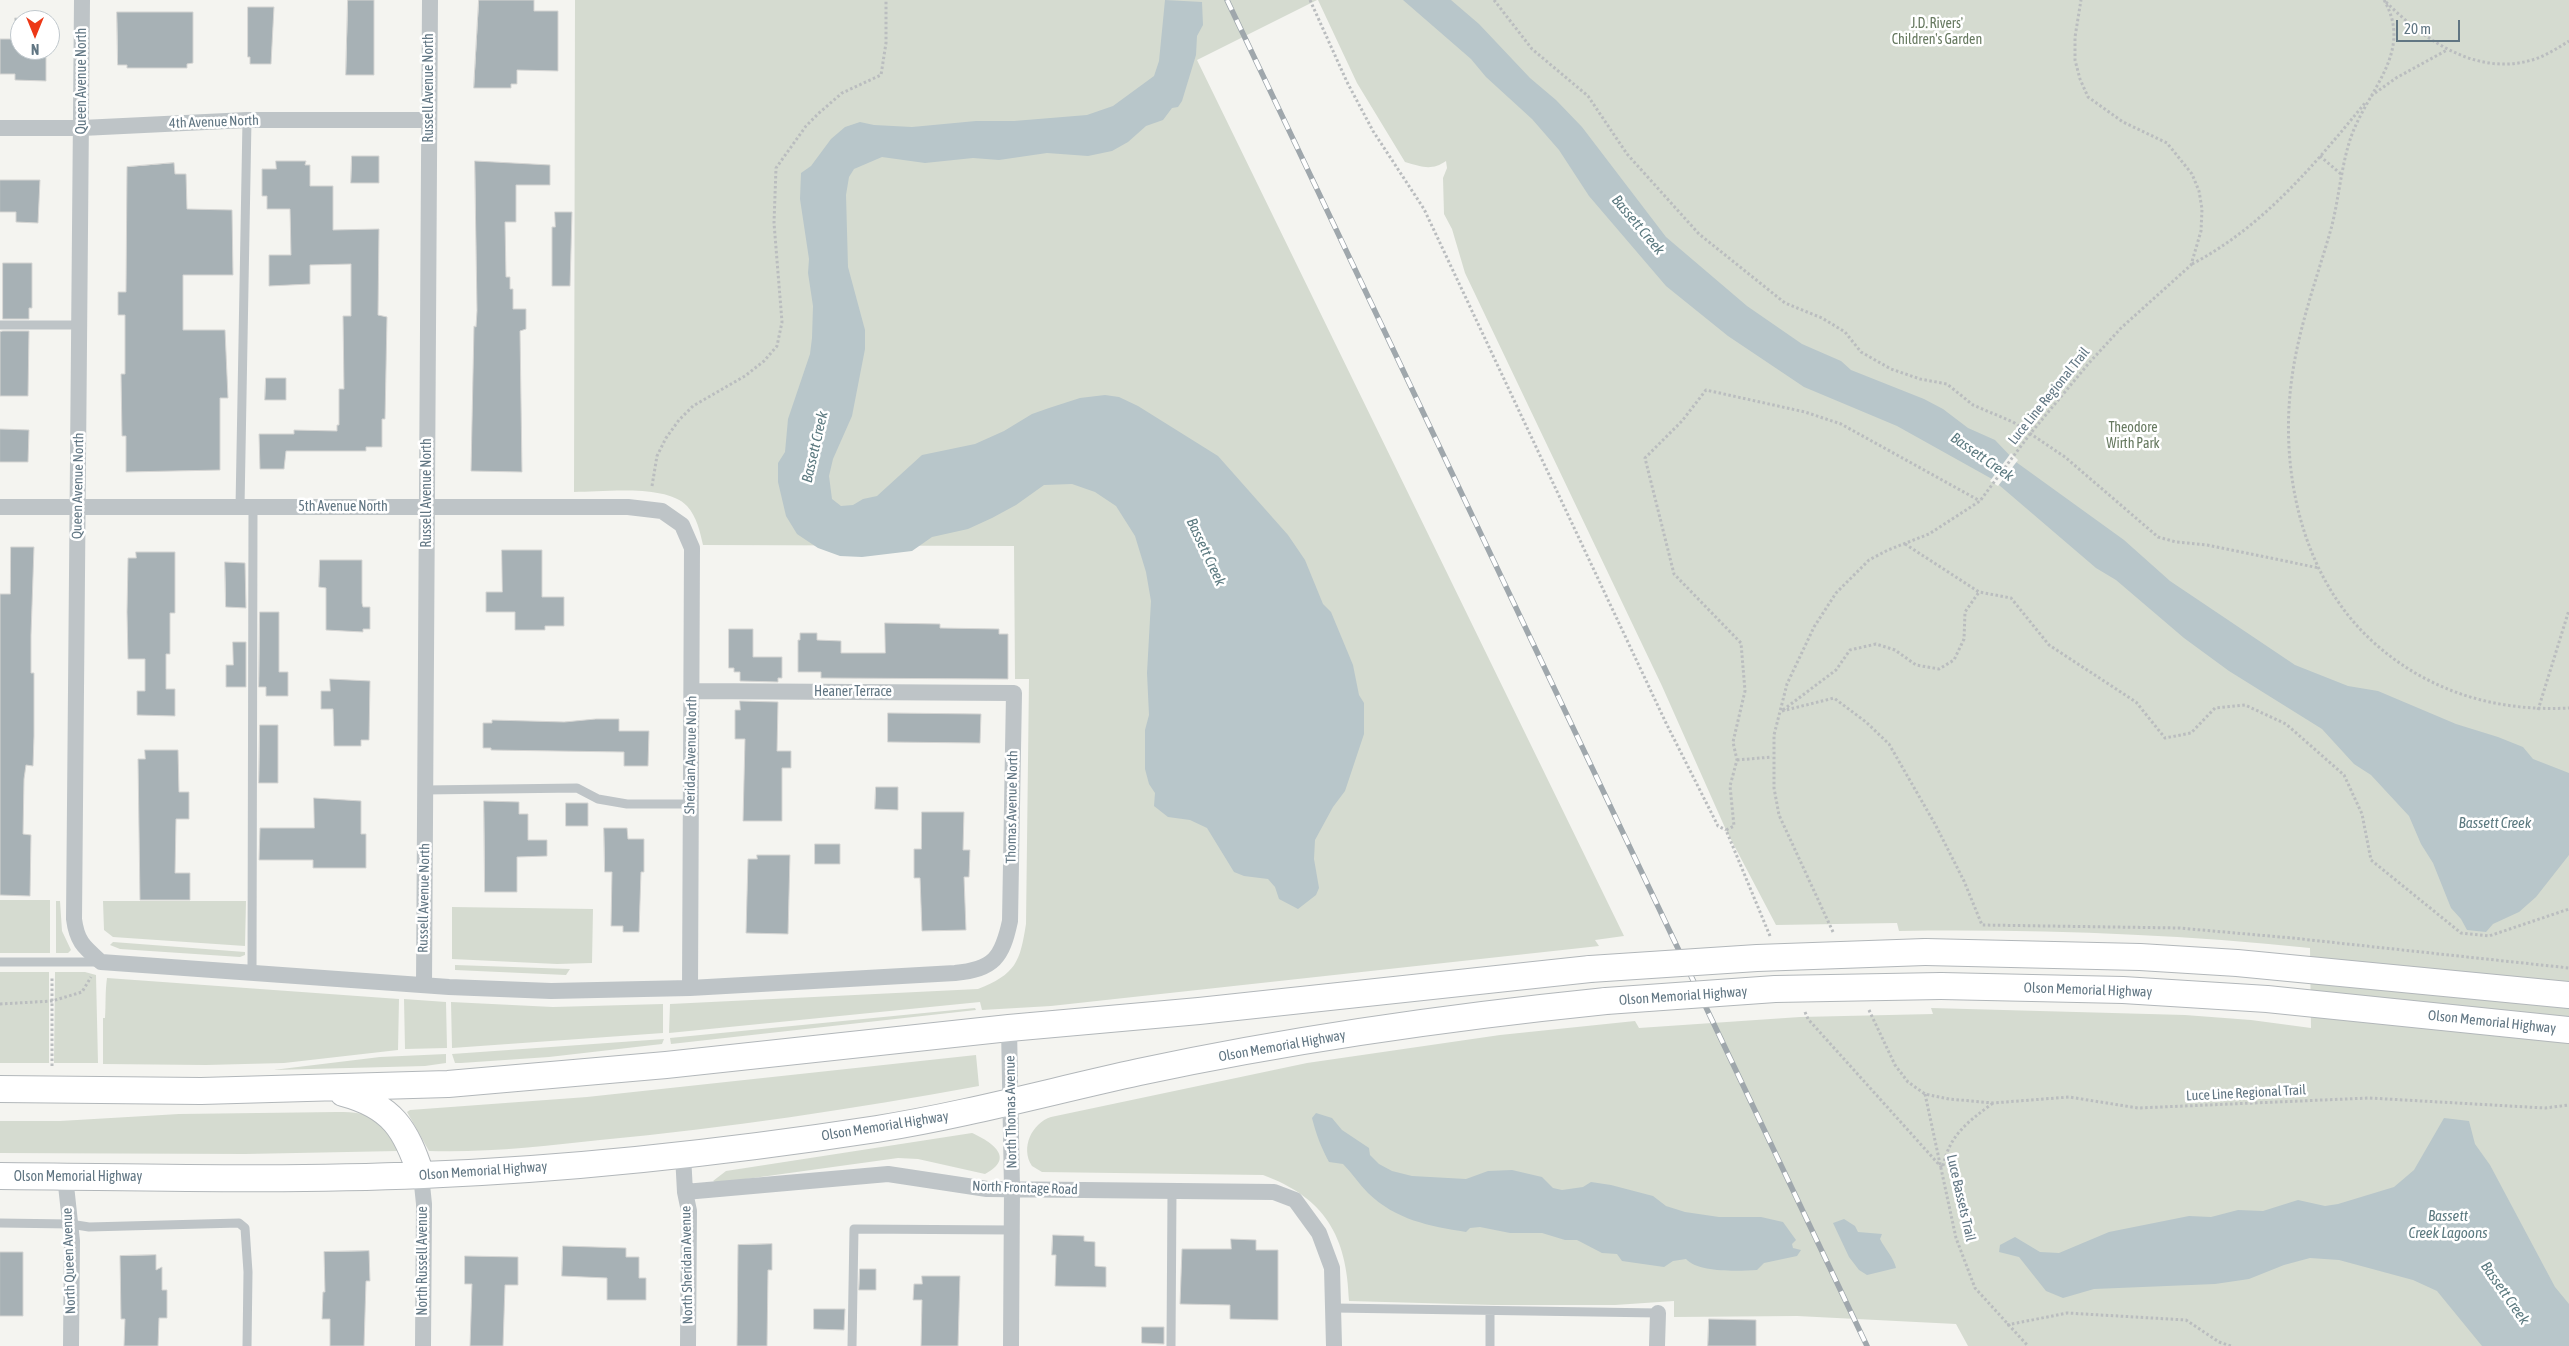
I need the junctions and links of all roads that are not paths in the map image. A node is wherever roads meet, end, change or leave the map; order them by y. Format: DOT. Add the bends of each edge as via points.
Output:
graph roads {
  1 [pos="82,0"];
  2 [pos="430,0"];
  3 [pos="248,120"];
  4 [pos="429,120"];
  5 [pos="0,128"];
  6 [pos="82,128"];
  7 [pos="0,324"];
  8 [pos="80,325"];
  9 [pos="0,507"];
  10 [pos="246,507"];
  11 [pos="77,508"];
  12 [pos="427,508"];
  13 [pos="682,525"];
  14 [pos="692,691"];
  15 [pos="1014,693"];
  16 [pos="425,790"];
  17 [pos="690,804"];
  18 [pos="0,962"];
  19 [pos="101,962"];
  20 [pos="252,974"];
  21 [pos="424,985"];
  22 [pos="690,988"];
  23 [pos="2569,995"];
  24 [pos="1009,1028"];
  25 [pos="2569,1030"];
  26 [pos="324,1088"];
  27 [pos="0,1089"];
  28 [pos="1010,1104"];
  29 [pos="683,1155"];
  30 [pos="421,1175"];
  31 [pos="0,1176"];
  32 [pos="65,1176"];
  33 [pos="1012,1189"];
  34 [pos="1172,1191"];
  35 [pos="685,1192"];
  36 [pos="0,1223"];
  37 [pos="70,1224"];
  38 [pos="1012,1230"];
  39 [pos="1334,1308"];
  40 [pos="1490,1312"];
  41 [pos="1658,1313"];
  42 [pos="71,1346"];
  43 [pos="247,1346"];
  44 [pos="423,1346"];
  45 [pos="688,1346"];
  46 [pos="852,1346"];
  47 [pos="1011,1346"];
  48 [pos="1172,1346"];
  49 [pos="1334,1346"];
  50 [pos="1490,1346"];
  51 [pos="1657,1346"];
  1 -- 6 [label="street, Queen Avenue North"];
  2 -- 4 [label="street, Russell Avenue North"];
  3 -- 4 [label="street, 4th Avenue North"];
  3 -- 6 [label="street, 4th Avenue North"];
  3 -- 10 [label="lane"];
  4 -- 12 [label="street, Russell Avenue North"];
  5 -- 6 [label="street, 4th Avenue North"];
  6 -- 8 [label="street, Queen Avenue North"];
  7 -- 8 [label="lane"];
  8 -- 11 [label="street, Queen Avenue North"];
  9 -- 11 [label="street, 5th Avenue North"];
  10 -- 11 [label="street, 5th Avenue North"];
  10 -- 12 [label="street, 5th Avenue North"];
  10 -- 20 [label="lane"];
  11 -- 19 [label="street, Queen Avenue North" via="74,919 76,936"];
  12 -- 13 [label="street, 5th Avenue North" via="628,508 662,511"];
  12 -- 16 [label="street, Russell Avenue North"];
  13 -- 14 [label="street, Sheridan Avenue North" via="692,548"];
  14 -- 15 [label="street, Heaner Terrace"];
  14 -- 17 [label="street, Sheridan Avenue North"];
  15 -- 22 [label="street, Thomas Avenue North" via="1010,921 1005,945 994,961 977,971"];
  16 -- 17 [label="lane" via="577,788 598,799 627,804"];
  16 -- 21 [label="street, Russell Avenue North"];
  17 -- 22 [label="street, Sheridan Avenue North"];
  18 -- 19 [label="lane"];
  19 -- 20 [label="street, Thomas Avenue North"];
  20 -- 21 [label="street, Thomas Avenue North"];
  21 -- 22 [label="street, Thomas Avenue North" via="551,992"];
  23 -- 24 [label="main road, bridge" via="2237,963 2140,957 1925,952 1757,958 1590,969"];
  24 -- 26 [label="main road" via="666,1065 448,1084"];
  24 -- 28 [label="street, North Thomas Avenue"];
  25 -- 28 [label="main road, Olson Memorial Highway, bridge" via="2267,999 2123,990 1940,986 1775,989 1485,1013 1330,1037 1141,1072"];
  26 -- 27 [label="main road" via="201,1091"];
  26 -- 30 [label="main road" via="366,1100 391,1117 406,1135"];
  28 -- 29 [label="main road, Olson Memorial Highway" via="879,1128"];
  28 -- 33 [label="street, North Thomas Avenue"];
  29 -- 30 [label="main road, Olson Memorial Highway"];
  29 -- 35 [label="street, North Sheridan Avenue"];
  30 -- 32 [label="main road, Olson Memorial Highway" via="317,1178"];
  30 -- 44 [label="street, North Russell Avenue" via="424,1204"];
  31 -- 32 [label="main road, Olson Memorial Highway"];
  32 -- 37 [label="street, North Queen Avenue"];
  33 -- 34 [label="street, North Frontage Road"];
  33 -- 35 [label="street, North Frontage Road" via="987,1189 888,1174"];
  33 -- 38 [label="street, North Thomas Avenue"];
  34 -- 39 [label="street, North Frontage Road" via="1274,1192 1295,1200 1319,1233 1332,1268"];
  34 -- 48 [label="lane"];
  35 -- 45 [label="street, North Sheridan Avenue" via="689,1210"];
  36 -- 37 [label="lane"];
  37 -- 42 [label="street, North Queen Avenue"];
  37 -- 43 [label="lane" via="89,1227 239,1223 245,1228 248,1272"];
  38 -- 46 [label="lane" via="854,1229"];
  38 -- 47 [label="street, North Thomas Avenue"];
  39 -- 40 [label="lane"];
  39 -- 49 [label="street, North Frontage Road"];
  40 -- 41 [label="lane"];
  40 -- 50 [label="lane"];
  41 -- 51 [label="street"];
}
